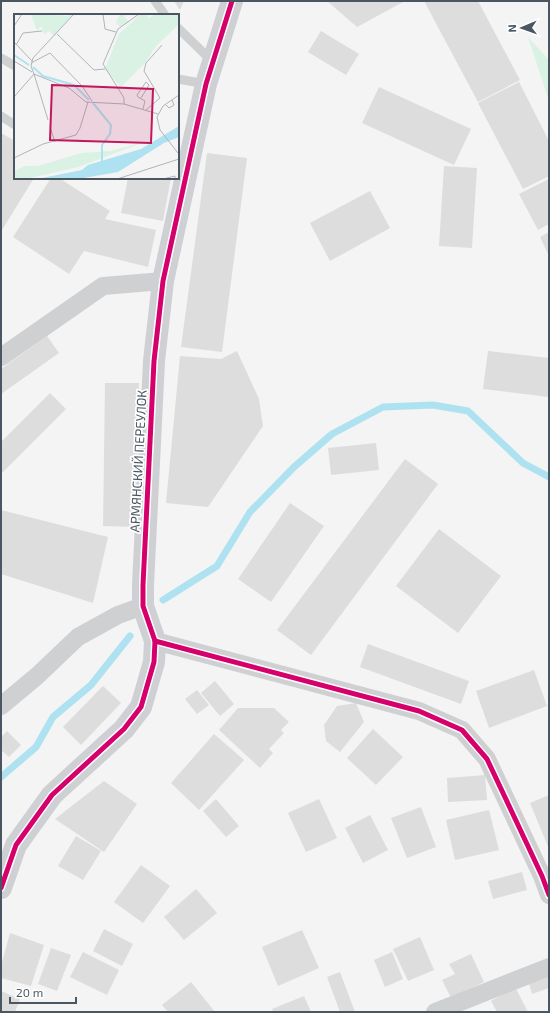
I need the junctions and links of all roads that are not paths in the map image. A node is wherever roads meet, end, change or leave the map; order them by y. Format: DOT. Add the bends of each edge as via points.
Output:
graph roads {
  1 [pos="155,1"];
  2 [pos="232,1"];
  3 [pos="164,14"];
  4 [pos="179,29"];
  5 [pos="1,58"];
  6 [pos="212,62"];
  7 [pos="14,65"];
  8 [pos="179,79"];
  9 [pos="206,84"];
  10 [pos="1,116"];
  11 [pos="14,124"];
  12 [pos="163,281"];
  13 [pos="1,357"];
  14 [pos="143,606"];
  15 [pos="155,652"];
  16 [pos="1,706"];
  17 [pos="1,888"];
  18 [pos="549,895"];
  19 [pos="549,967"];
  20 [pos="435,1012"];
  1 -- 3 [label="lane"];
  2 -- 6 [label="street, АРМЯНСКИЙ ПЕРЕУЛОК"];
  4 -- 6 [label="lane"];
  5 -- 7 [label="lane"];
  6 -- 9 [label="street, АРМЯНСКИЙ ПЕРЕУЛОК"];
  8 -- 9 [label="lane"];
  9 -- 12 [label="street, АРМЯНСКИЙ ПЕРЕУЛОК"];
  10 -- 11 [label="lane"];
  12 -- 13 [label="street" via="103,286"];
  12 -- 14 [label="street, АРМЯНСКИЙ ПЕРЕУЛОК" via="154,361"];
  14 -- 15 [label="street, АРМЯНСКИЙ ПЕРЕУЛОК"];
  14 -- 16 [label="street" via="118,615 78,638"];
  15 -- 17 [label="street" via="141,707 124,729 52,795 16,845"];
  15 -- 18 [label="street" via="419,711 462,730 487,759"];
  19 -- 20 [label="street"];
}
